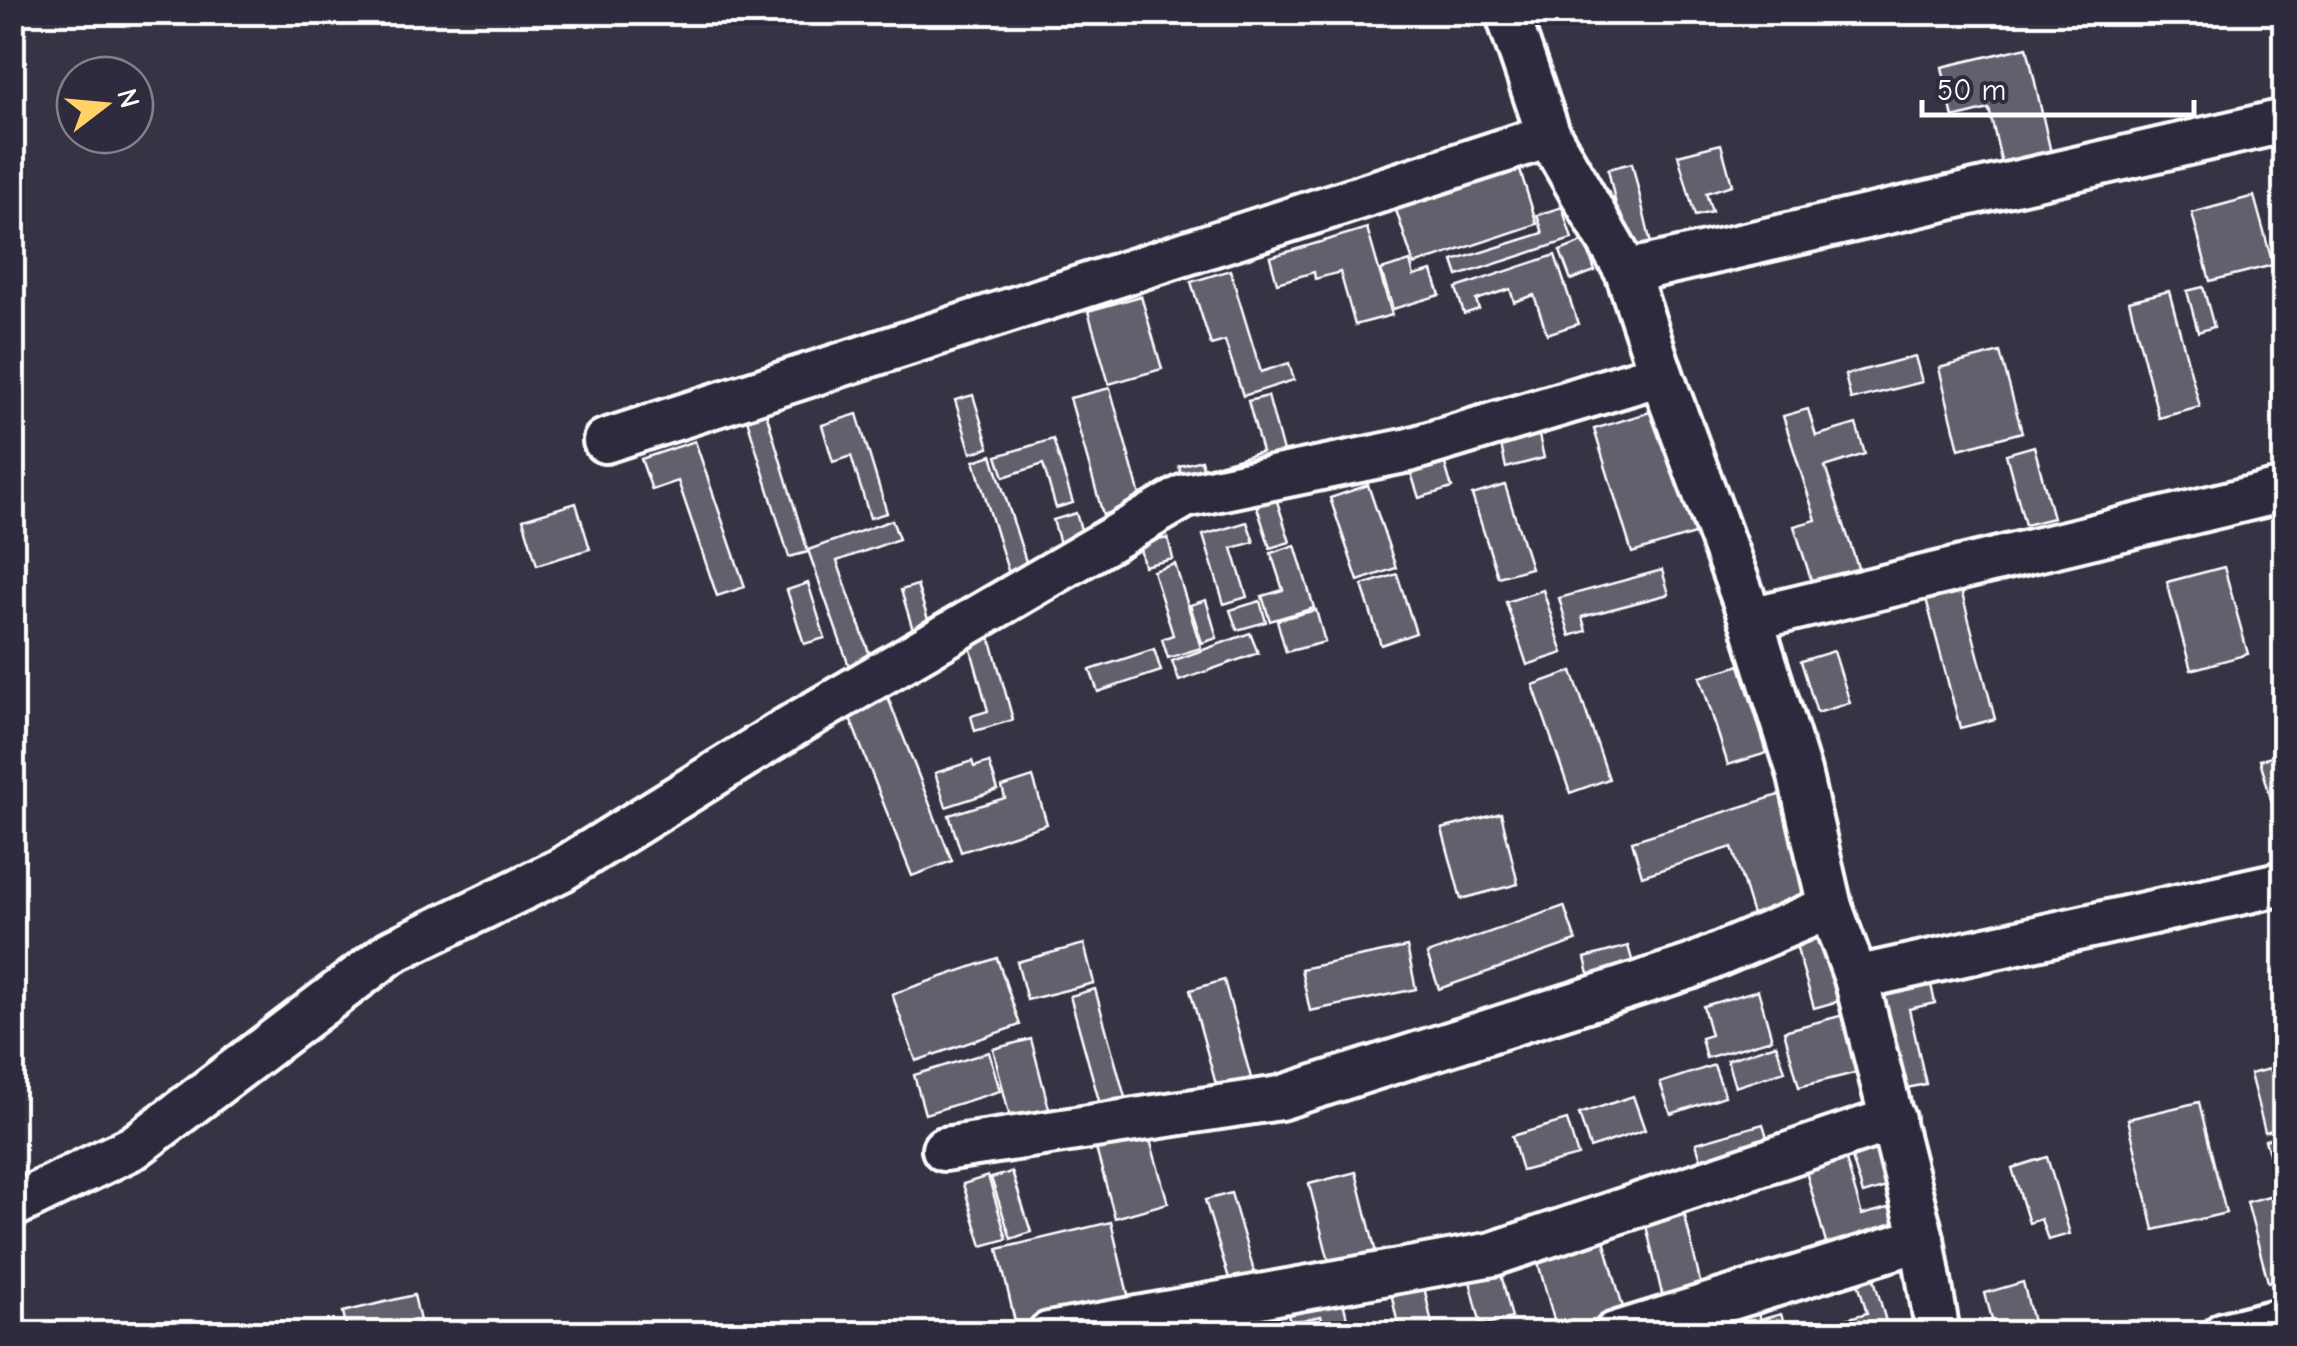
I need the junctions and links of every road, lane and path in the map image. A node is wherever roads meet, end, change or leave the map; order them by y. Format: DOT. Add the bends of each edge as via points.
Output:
graph roads {
  1 [pos="1507,12"];
  2 [pos="2284,121"];
  3 [pos="1549,136"];
  4 [pos="1627,272"];
  5 [pos="1661,374"];
  6 [pos="605,441"];
  7 [pos="2284,490"];
  8 [pos="1751,619"];
  9 [pos="2284,884"];
  10 [pos="1830,907"];
  11 [pos="1856,978"];
  12 [pos="1892,1119"];
  13 [pos="944,1149"];
  14 [pos="12,1206"];
  15 [pos="1922,1239"];
  16 [pos="2284,1319"];
  17 [pos="1049,1334"];
  18 [pos="1615,1334"];
  19 [pos="1938,1334"];
  20 [pos="2224,1334"];
  1 -- 3 [label="street"];
  2 -- 4 [label="street"];
  3 -- 4 [label="street"];
  3 -- 6 [label="street"];
  4 -- 5 [label="street"];
  5 -- 8 [label="street"];
  5 -- 14 [label="street" via="1409,450 1185,496 561,870 391,952 134,1147"];
  7 -- 8 [label="street"];
  8 -- 10 [label="street" via="1799,772"];
  9 -- 11 [label="street"];
  10 -- 11 [label="street"];
  10 -- 13 [label="street" via="1690,967 1280,1098"];
  11 -- 12 [label="street"];
  12 -- 15 [label="street"];
  12 -- 17 [label="street" via="1494,1254"];
  15 -- 18 [label="street"];
  15 -- 19 [label="street"];
  16 -- 20 [label="street"];
}
